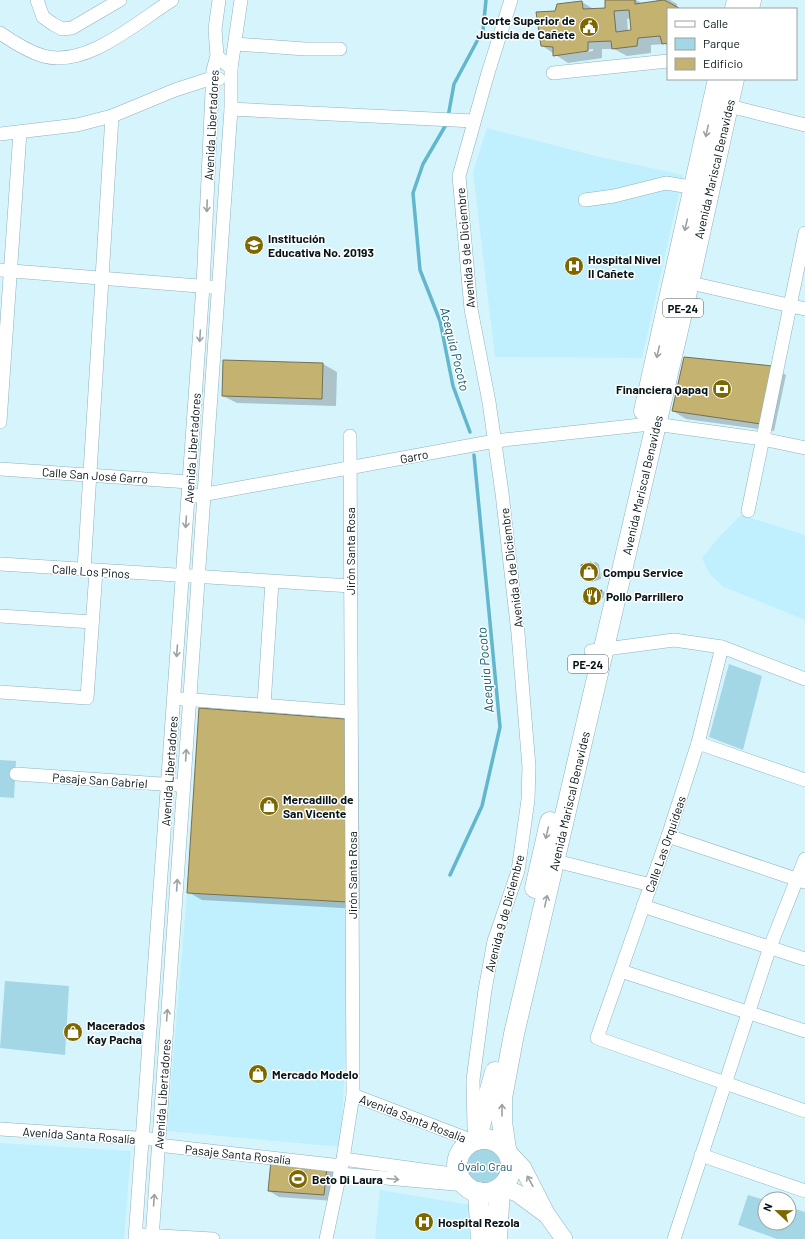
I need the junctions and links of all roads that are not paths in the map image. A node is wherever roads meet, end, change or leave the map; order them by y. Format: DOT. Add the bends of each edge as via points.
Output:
graph roads {
  1 [pos="36,0"];
  2 [pos="120,0"];
  3 [pos="172,0"];
  4 [pos="219,0"];
  5 [pos="240,0"];
  6 [pos="511,0"];
  7 [pos="0,33"];
  8 [pos="235,44"];
  9 [pos="340,49"];
  10 [pos="217,56"];
  11 [pos="667,61"];
  12 [pos="553,72"];
  13 [pos="232,74"];
  14 [pos="212,78"];
  15 [pos="718,80"];
  16 [pos="733,80"];
  17 [pos="720,104"];
  18 [pos="231,109"];
  19 [pos="112,116"];
  20 [pos="474,122"];
  21 [pos="805,125"];
  22 [pos="20,132"];
  23 [pos="0,134"];
  24 [pos="702,189"];
  25 [pos="585,200"];
  26 [pos="805,233"];
  27 [pos="5,271"];
  28 [pos="102,278"];
  29 [pos="681,281"];
  30 [pos="203,286"];
  31 [pos="218,287"];
  32 [pos="789,305"];
  33 [pos="805,308"];
  34 [pos="0,422"];
  35 [pos="648,425"];
  36 [pos="350,436"];
  37 [pos="763,439"];
  38 [pos="495,441"];
  39 [pos="805,448"];
  40 [pos="0,469"];
  41 [pos="350,469"];
  42 [pos="90,475"];
  43 [pos="189,482"];
  44 [pos="188,496"];
  45 [pos="204,496"];
  46 [pos="748,512"];
  47 [pos="0,564"];
  48 [pos="90,571"];
  49 [pos="182,577"];
  50 [pos="198,577"];
  51 [pos="272,582"];
  52 [pos="351,586"];
  53 [pos="0,616"];
  54 [pos="92,622"];
  55 [pos="722,647"];
  56 [pos="598,650"];
  57 [pos="805,679"];
  58 [pos="0,692"];
  59 [pos="174,699"];
  60 [pos="189,700"];
  61 [pos="264,705"];
  62 [pos="352,712"];
  63 [pos="698,743"];
  64 [pos="16,774"];
  65 [pos="805,780"];
  66 [pos="168,784"];
  67 [pos="184,786"];
  68 [pos="668,836"];
  69 [pos="548,859"];
  70 [pos="805,859"];
  71 [pos="801,881"];
  72 [pos="651,885"];
  73 [pos="644,906"];
  74 [pos="770,947"];
  75 [pos="805,959"];
  76 [pos="621,970"];
  77 [pos="749,1013"];
  78 [pos="805,1031"];
  79 [pos="725,1083"];
  80 [pos="353,1095"];
  81 [pos="805,1111"];
  82 [pos="0,1129"];
  83 [pos="142,1139"];
  84 [pos="475,1141"];
  85 [pos="158,1143"];
  86 [pos="506,1150"];
  87 [pos="701,1155"];
  88 [pos="342,1166"];
  89 [pos="467,1184"];
  90 [pos="500,1188"];
  91 [pos="805,1191"];
  92 [pos="547,1215"];
  93 [pos="135,1237"];
  94 [pos="152,1237"];
  95 [pos="213,1239"];
  96 [pos="326,1239"];
  97 [pos="481,1239"];
  98 [pos="497,1239"];
  99 [pos="564,1239"];
  100 [pos="674,1239"];
  1 -- 2 [label="street" via="43,17 62,29 72,28"];
  3 -- 7 [label="street" via="103,45 79,55 63,58 43,56 18,45"];
  4 -- 10 [label="street" via="215,29"];
  5 -- 8 [label="street"];
  6 -- 20 [label="street, Avenida 9 de Diciembre"];
  8 -- 9 [label="street"];
  8 -- 13 [label="street"];
  10 -- 13 [label="street, Avenida Libertadores"];
  10 -- 14 [label="street, Avenida Libertadores"];
  11 -- 12 [label="street"];
  13 -- 14 [label="street"];
  13 -- 18 [label="street, Avenida Libertadores"];
  14 -- 19 [label="street"];
  14 -- 30 [label="street, Avenida Libertadores, one-way"];
  15 -- 17 [label="highway, Avenida Mariscal Benavides / PE-24"];
  16 -- 17 [label="highway, Avenida Mariscal Benavides / PE-24"];
  17 -- 21 [label="street"];
  17 -- 24 [label="highway, Avenida Mariscal Benavides / PE-24"];
  18 -- 20 [label="street"];
  18 -- 31 [label="street, Avenida Libertadores"];
  19 -- 22 [label="street" via="77,125"];
  19 -- 28 [label="street"];
  20 -- 38 [label="street, Avenida 9 de Diciembre" via="459,176 471,309"];
  22 -- 23 [label="street"];
  22 -- 27 [label="street"];
  24 -- 25 [label="street" via="660,183 614,196"];
  24 -- 29 [label="highway, Avenida Mariscal Benavides / PE-24"];
  26 -- 32 [label="street"];
  27 -- 28 [label="street"];
  27 -- 34 [label="street"];
  28 -- 30 [label="street"];
  28 -- 42 [label="street"];
  29 -- 32 [label="street"];
  29 -- 35 [label="highway, Avenida Mariscal Benavides / PE-24"];
  30 -- 31 [label="street"];
  30 -- 43 [label="street, Avenida Libertadores, one-way"];
  31 -- 45 [label="street, Avenida Libertadores"];
  32 -- 33 [label="street"];
  32 -- 37 [label="street"];
  35 -- 37 [label="street, Garro"];
  35 -- 38 [label="street, Garro"];
  35 -- 56 [label="highway, Avenida Mariscal Benavides / PE-24"];
  36 -- 41 [label="street, Jirón Santa Rosa"];
  37 -- 39 [label="street, Garro"];
  37 -- 46 [label="street"];
  38 -- 41 [label="street, Garro"];
  38 -- 84 [label="street, Avenida 9 de Diciembre" via="518,633 529,767 528,800 518,871 490,957 473,1080"];
  40 -- 42 [label="street, Calle San José Garro"];
  41 -- 45 [label="street, Garro"];
  41 -- 52 [label="street, Jirón Santa Rosa"];
  42 -- 43 [label="street, Calle San José Garro"];
  42 -- 48 [label="street"];
  43 -- 44 [label="street, Avenida Libertadores"];
  44 -- 45 [label="street, Garro"];
  44 -- 49 [label="street, Avenida Libertadores, one-way"];
  45 -- 50 [label="street, Avenida Libertadores"];
  47 -- 48 [label="street, Calle Los Pinos"];
  48 -- 49 [label="street, Calle Los Pinos"];
  48 -- 54 [label="street"];
  49 -- 50 [label="street, Calle Los Pinos"];
  49 -- 59 [label="street, Avenida Libertadores, one-way"];
  50 -- 51 [label="street, Calle Los Pinos"];
  50 -- 60 [label="street, Avenida Libertadores"];
  51 -- 52 [label="street, Calle Los Pinos"];
  51 -- 61 [label="street"];
  52 -- 62 [label="street, Jirón Santa Rosa"];
  53 -- 54 [label="street"];
  54 -- 58 [label="street" via="87,698"];
  55 -- 56 [label="street" via="674,640"];
  55 -- 57 [label="street"];
  55 -- 63 [label="street, Calle Las Orquideas"];
  56 -- 69 [label="highway, Avenida Mariscal Benavides / PE-24"];
  59 -- 60 [label="street"];
  59 -- 66 [label="street, Avenida Libertadores"];
  60 -- 61 [label="street"];
  67 -- 60 [label="street, Avenida Libertadores, one-way"];
  61 -- 62 [label="street"];
  62 -- 80 [label="street, Jirón Santa Rosa"];
  63 -- 65 [label="street"];
  63 -- 68 [label="street, Calle Las Orquideas"];
  64 -- 66 [label="street, Pasaje San Gabriel"];
  66 -- 67 [label="street, Pasaje San Gabriel"];
  66 -- 83 [label="street, Avenida Libertadores"];
  85 -- 67 [label="street, Avenida Libertadores, one-way"];
  68 -- 71 [label="street"];
  68 -- 72 [label="street, Calle Las Orquideas"];
  69 -- 72 [label="street"];
  69 -- 84 [label="highway, Avenida Mariscal Benavides / PE-24" via="489,1096"];
  86 -- 69 [label="highway, Avenida Mariscal Benavides / PE-24, one-way" via="502,1098"];
  70 -- 71 [label="street"];
  71 -- 74 [label="street"];
  72 -- 73 [label="street, Calle Las Orquideas"];
  73 -- 74 [label="street"];
  73 -- 76 [label="street, Calle Las Orquideas"];
  74 -- 75 [label="street"];
  74 -- 77 [label="street"];
  76 -- 77 [label="street"];
  76 -- 79 [label="street, Calle Las Orquideas" via="597,1038"];
  77 -- 78 [label="street"];
  77 -- 79 [label="street"];
  79 -- 81 [label="street"];
  79 -- 87 [label="street"];
  80 -- 84 [label="street, Avenida Santa Rosalía"];
  80 -- 88 [label="street, Jirón Santa Rosa"];
  82 -- 83 [label="street, Avenida Santa Rosalía"];
  83 -- 85 [label="street, Avenida Santa Rosalía"];
  83 -- 93 [label="street, Avenida Libertadores"];
  84 -- 86 [label="highway" via="494,1140"];
  84 -- 89 [label="highway" via="462,1151 457,1167"];
  85 -- 88 [label="street, Pasaje Santa Rosalía"];
  94 -- 85 [label="street, Avenida Libertadores, one-way"];
  86 -- 90 [label="highway" via="511,1170"];
  92 -- 86 [label="main road, one-way" via="523,1168"];
  87 -- 91 [label="street"];
  87 -- 100 [label="street"];
  88 -- 89 [label="street"];
  88 -- 96 [label="street, Jirón Santa Rosa"];
  89 -- 90 [label="highway" via="493,1192"];
  89 -- 97 [label="highway"];
  90 -- 92 [label="main road" via="517,1193"];
  90 -- 98 [label="highway"];
  92 -- 99 [label="main road"];
  93 -- 94 [label="street"];
  94 -- 95 [label="street"];
}
